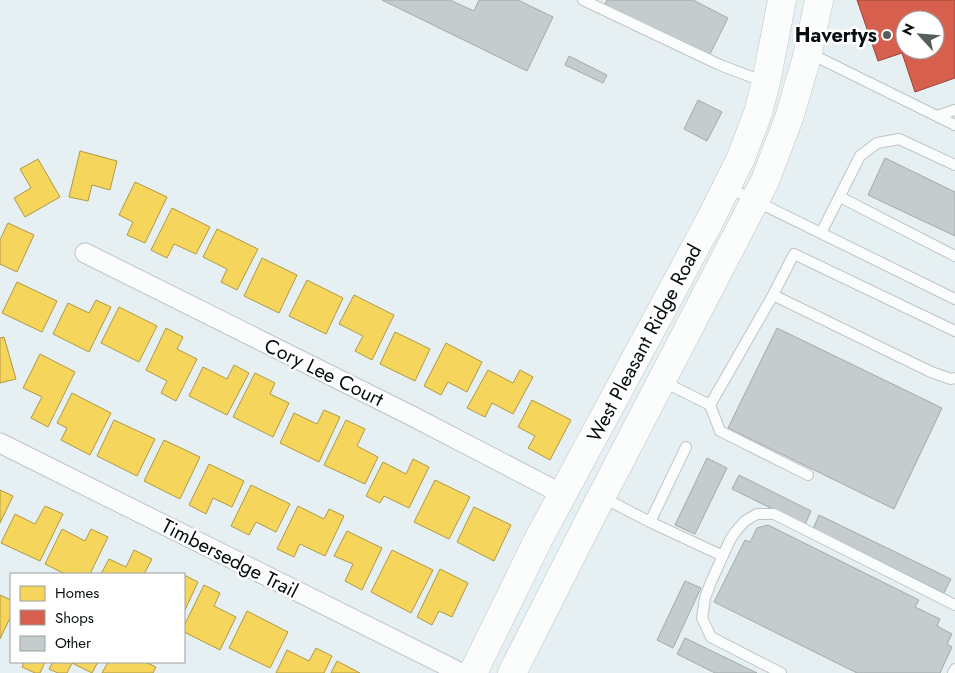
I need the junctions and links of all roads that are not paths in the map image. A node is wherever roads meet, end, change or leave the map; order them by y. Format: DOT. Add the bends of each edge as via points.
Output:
graph roads {
  1 [pos="583,0"];
  2 [pos="782,0"];
  3 [pos="819,0"];
  4 [pos="808,53"];
  5 [pos="766,82"];
  6 [pos="955,110"];
  7 [pos="937,116"];
  8 [pos="955,125"];
  9 [pos="955,165"];
  10 [pos="727,186"];
  11 [pos="840,197"];
  12 [pos="755,200"];
  13 [pos="821,233"];
  14 [pos="85,253"];
  15 [pos="955,256"];
  16 [pos="773,295"];
  17 [pos="955,299"];
  18 [pos="955,331"];
  19 [pos="955,378"];
  20 [pos="661,381"];
  21 [pos="710,405"];
  22 [pos="0,442"];
  23 [pos="686,448"];
  24 [pos="808,475"];
  25 [pos="562,494"];
  26 [pos="602,496"];
  27 [pos="650,522"];
  28 [pos="723,556"];
  29 [pos="955,605"];
  30 [pos="955,669"];
  31 [pos="461,673"];
  32 [pos="473,673"];
  33 [pos="512,673"];
  34 [pos="781,673"];
  35 [pos="953,673"];
  1 -- 5 [label="lane"];
  2 -- 5 [label="street, West Pleasant Ridge Road"];
  3 -- 4 [label="street, West Pleasant Ridge Road"];
  4 -- 7 [label="lane"];
  4 -- 12 [label="street, West Pleasant Ridge Road" via="789,118"];
  5 -- 10 [label="street, West Pleasant Ridge Road" via="758,113"];
  6 -- 7 [label="lane"];
  7 -- 8 [label="lane"];
  9 -- 11 [label="lane" via="899,139 876,143 860,156"];
  10 -- 12 [label="lane"];
  10 -- 25 [label="street, West Pleasant Ridge Road"];
  11 -- 13 [label="lane"];
  11 -- 15 [label="lane"];
  12 -- 13 [label="lane"];
  12 -- 20 [label="street, West Pleasant Ridge Road"];
  13 -- 17 [label="lane"];
  14 -- 25 [label="street, Cory Lee Court"];
  16 -- 18 [label="lane" via="794,254"];
  16 -- 19 [label="lane" via="931,372"];
  16 -- 21 [label="lane"];
  20 -- 21 [label="lane"];
  20 -- 26 [label="street, West Pleasant Ridge Road"];
  21 -- 24 [label="lane" via="720,431"];
  22 -- 31 [label="street, Timbersedge Trail"];
  23 -- 27 [label="lane"];
  25 -- 32 [label="street, West Pleasant Ridge Road"];
  26 -- 27 [label="lane"];
  26 -- 33 [label="street, West Pleasant Ridge Road"];
  27 -- 28 [label="lane"];
  28 -- 29 [label="lane" via="730,540 745,521 757,514 774,514"];
  28 -- 34 [label="lane" via="705,598 702,618 705,627 711,637"];
  30 -- 35 [label="lane"];
}
